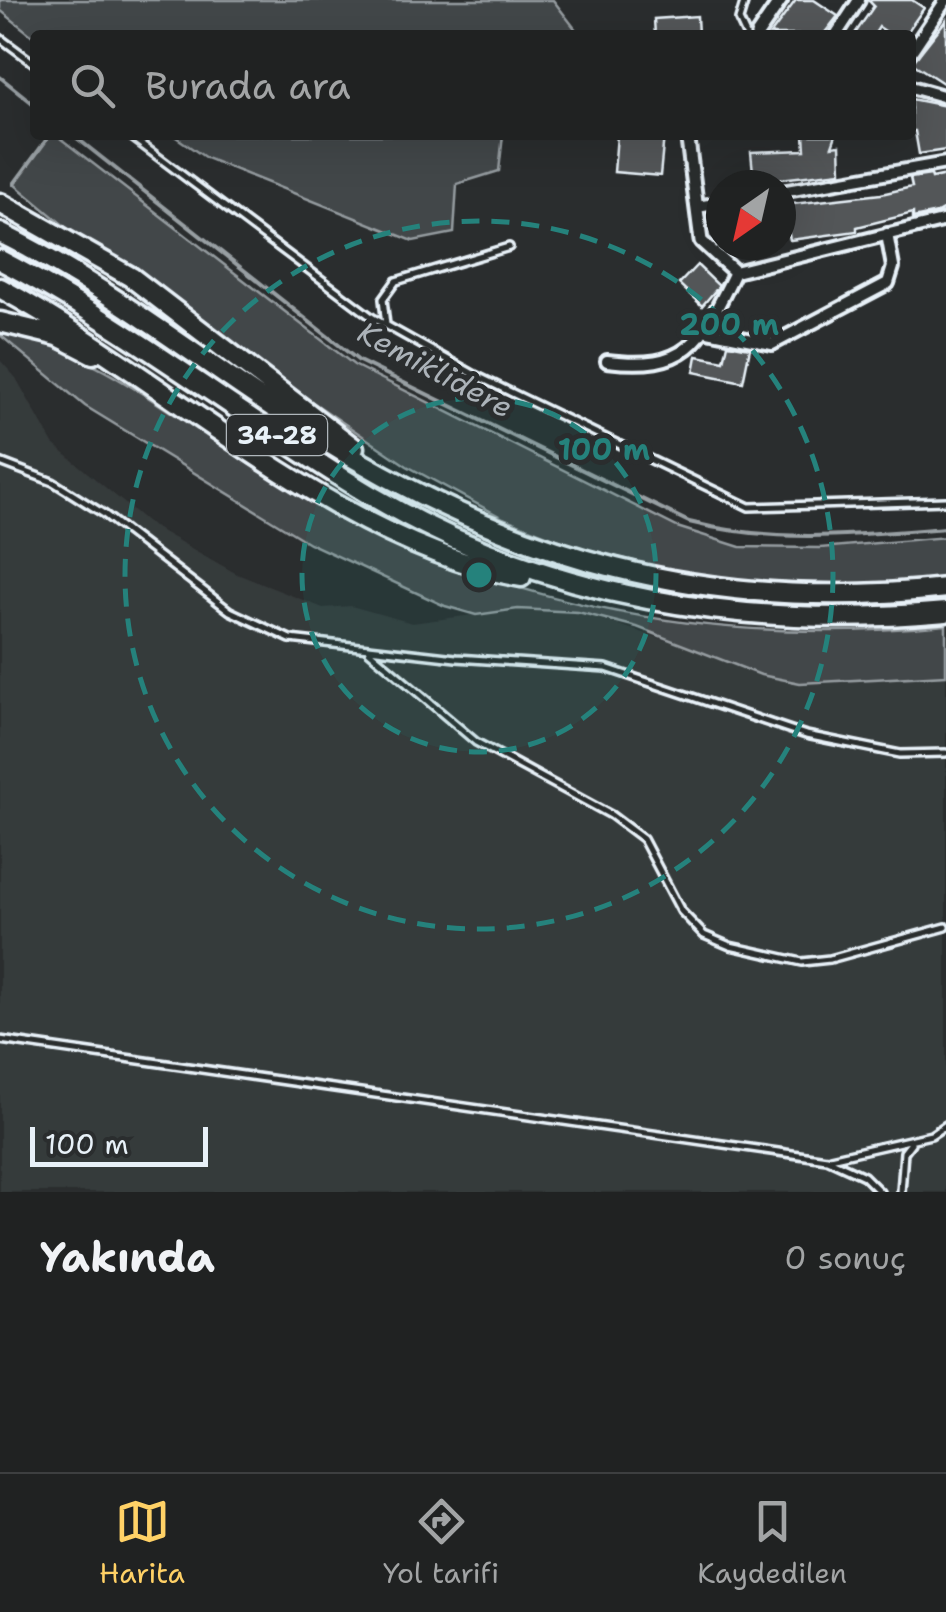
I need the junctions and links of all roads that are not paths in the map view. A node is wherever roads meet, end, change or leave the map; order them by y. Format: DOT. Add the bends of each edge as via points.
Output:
graph roads {
  1 [pos="745,0"];
  2 [pos="780,0"];
  3 [pos="859,0"];
  4 [pos="946,0"];
  5 [pos="744,30"];
  6 [pos="760,30"];
  7 [pos="839,30"];
  8 [pos="0,38"];
  9 [pos="916,45"];
  10 [pos="30,60"];
  11 [pos="916,88"];
  12 [pos="946,97"];
  13 [pos="137,140"];
  14 [pos="691,140"];
  15 [pos="946,163"];
  16 [pos="796,189"];
  17 [pos="0,203"];
  18 [pos="706,206"];
  19 [pos="697,207"];
  20 [pos="946,220"];
  21 [pos="0,233"];
  22 [pos="888,234"];
  23 [pos="509,247"];
  24 [pos="0,260"];
  25 [pos="735,272"];
  26 [pos="0,288"];
  27 [pos="0,322"];
  28 [pos="386,325"];
  29 [pos="703,330"];
  30 [pos="607,361"];
  31 [pos="0,462"];
  32 [pos="287,473"];
  33 [pos="396,483"];
  34 [pos="946,501"];
  35 [pos="568,582"];
  36 [pos="946,588"];
  37 [pos="946,612"];
  38 [pos="366,649"];
  39 [pos="946,753"];
  40 [pos="946,927"];
  41 [pos="0,1040"];
  42 [pos="946,1125"];
  43 [pos="913,1140"];
  44 [pos="827,1159"];
  45 [pos="880,1192"];
  46 [pos="901,1192"];
  1 -- 5 [label="lane" via="739,20"];
  2 -- 6 [label="street"];
  3 -- 7 [label="street"];
  4 -- 9 [label="street"];
  8 -- 10 [label="lane"];
  11 -- 12 [label="street"];
  13 -- 28 [label="lane"];
  14 -- 19 [label="street"];
  15 -- 16 [label="street"];
  17 -- 33 [label="highway" via="131,277"];
  18 -- 19 [label="street"];
  19 -- 25 [label="street" via="701,241"];
  20 -- 22 [label="street"];
  21 -- 33 [label="highway, 34-28" via="120,302"];
  22 -- 25 [label="street"];
  22 -- 29 [label="street" via="888,282 772,344"];
  23 -- 28 [label="lane" via="396,281 384,299"];
  24 -- 35 [label="highway, 34-28" via="372,496 444,534"];
  25 -- 29 [label="street"];
  26 -- 32 [label="highway" via="87,338"];
  27 -- 32 [label="highway" via="58,336"];
  28 -- 34 [label="lane" via="749,507"];
  29 -- 30 [label="street" via="681,355 648,366"];
  31 -- 38 [label="lane" via="53,482 104,514 262,628 290,640"];
  32 -- 35 [label="highway" via="400,538 516,576"];
  33 -- 36 [label="highway, 34-28" via="514,538 696,587 821,597"];
  35 -- 37 [label="highway, 34-28" via="688,609 760,617 872,619"];
  38 -- 39 [label="lane" via="606,668 806,735 900,754"];
  38 -- 40 [label="lane" via="476,742 643,839 682,911 704,935 802,962"];
  41 -- 44 [label="lane"];
  42 -- 43 [label="lane"];
  43 -- 44 [label="lane"];
  43 -- 46 [label="lane" via="904,1152"];
  44 -- 45 [label="lane" via="864,1176"];
}
